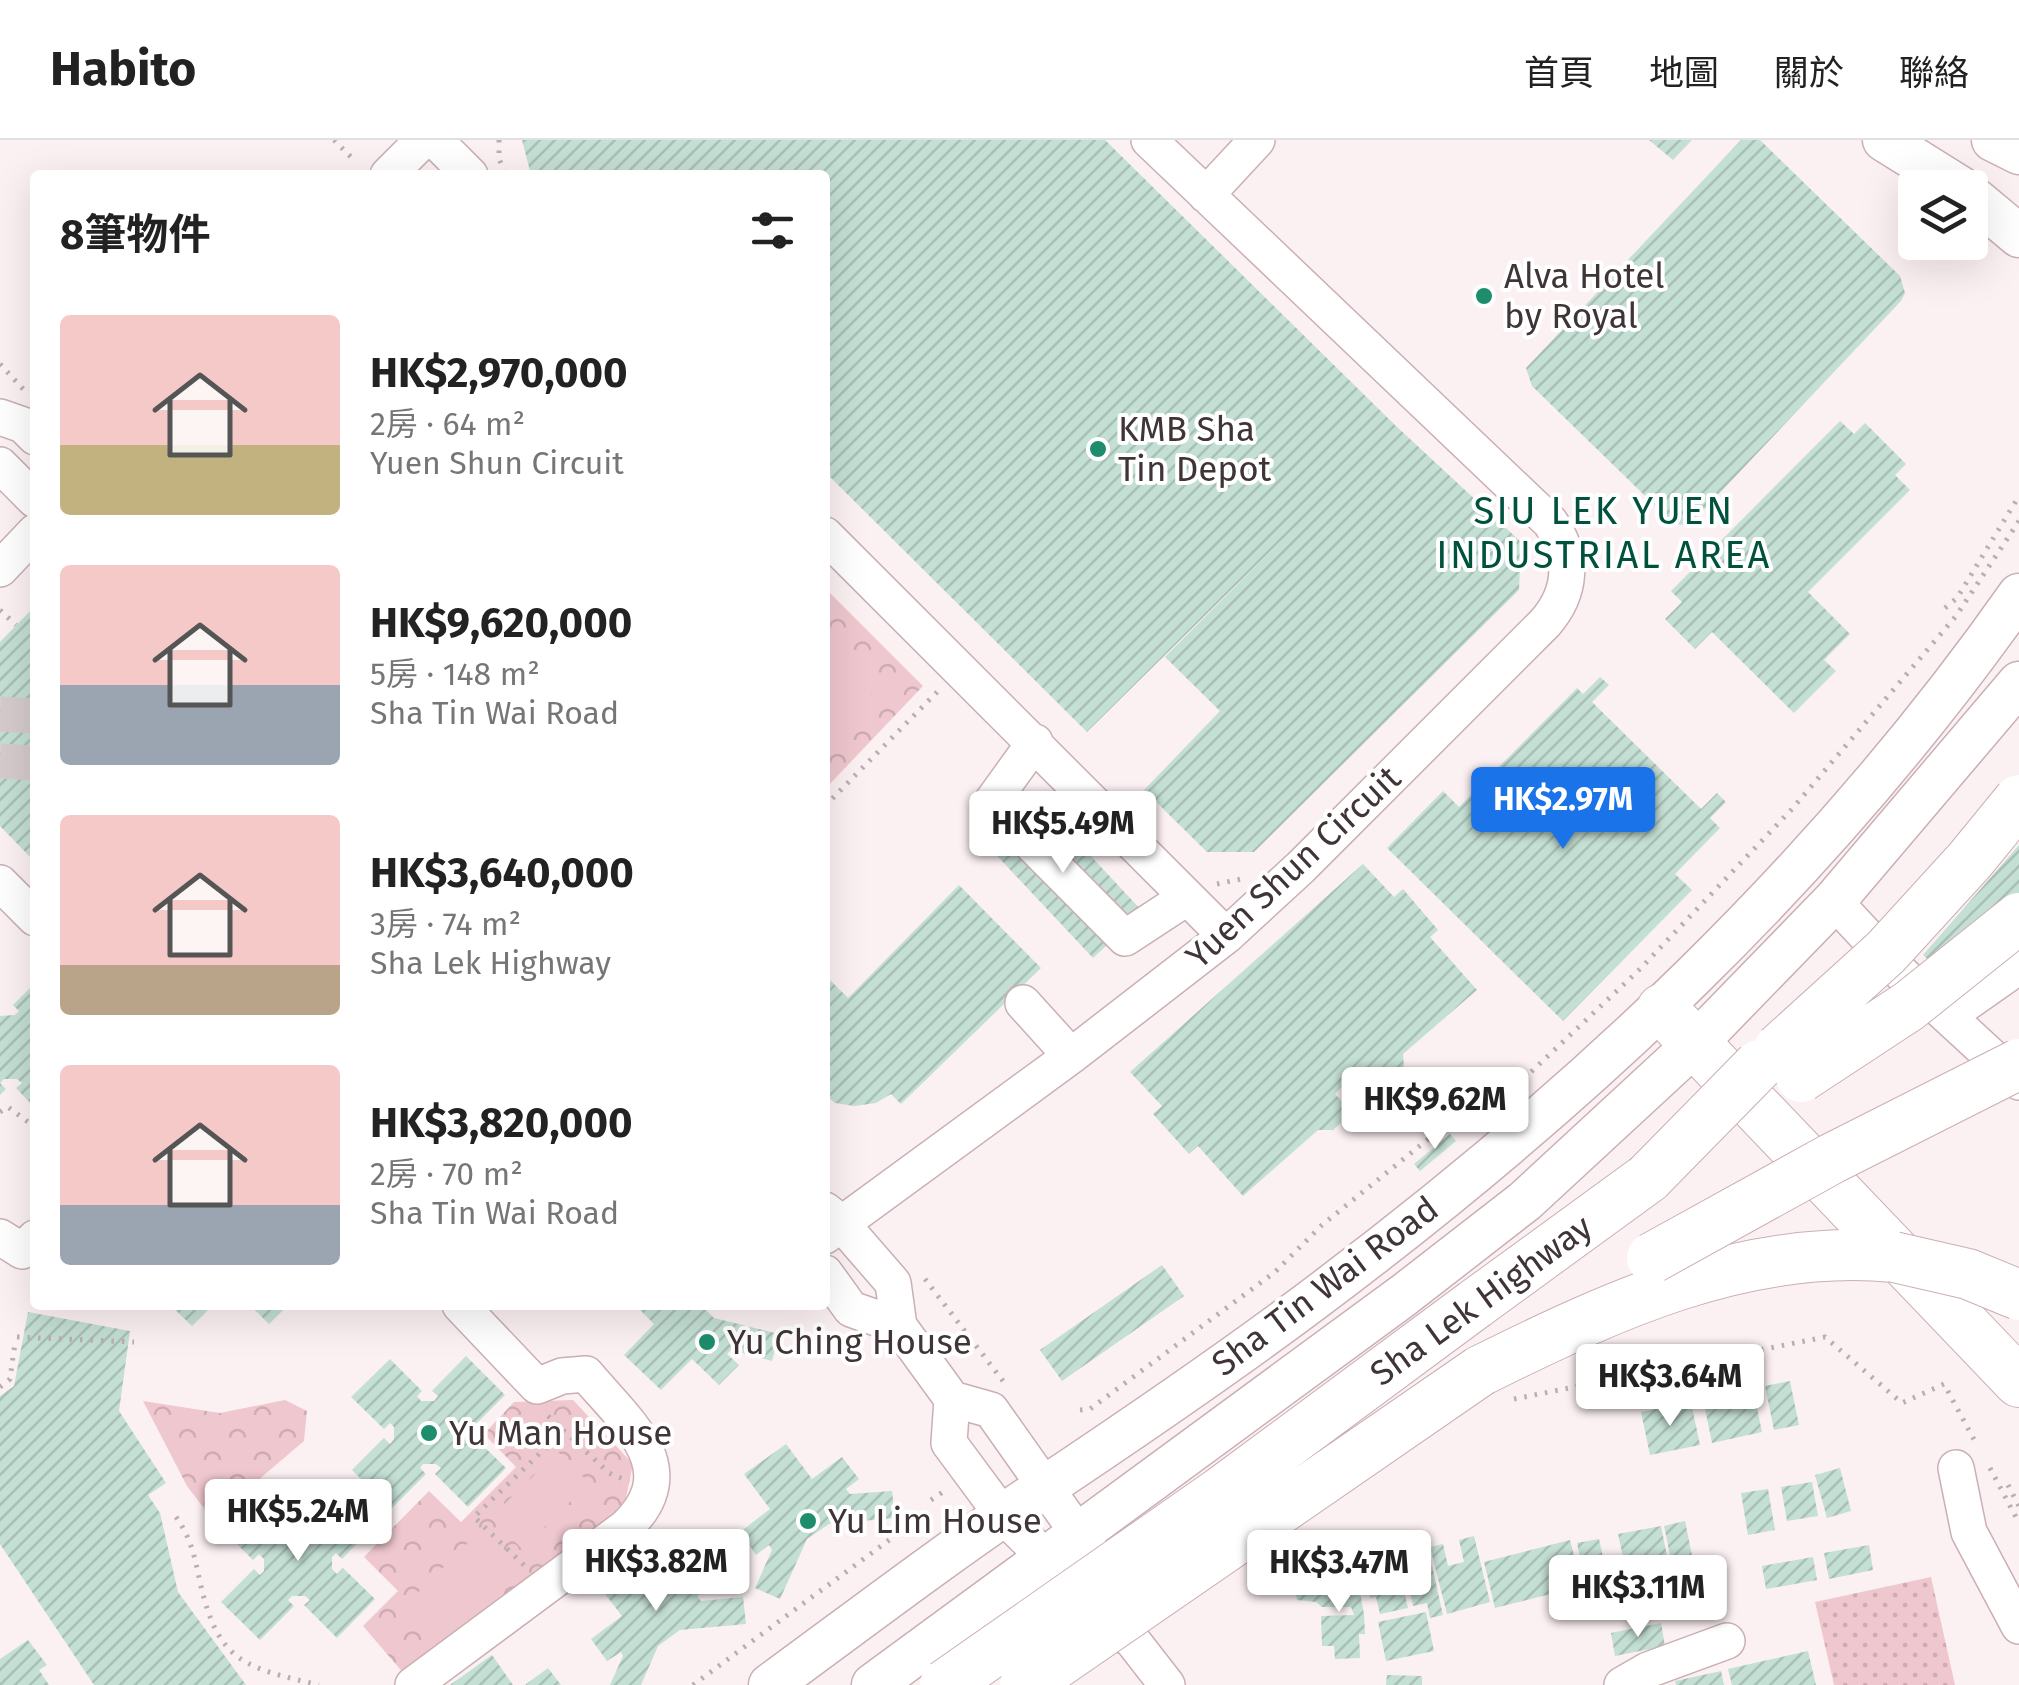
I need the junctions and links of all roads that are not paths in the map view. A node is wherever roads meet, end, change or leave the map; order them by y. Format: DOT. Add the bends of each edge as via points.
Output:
graph roads {
  1 [pos="423,140"];
  2 [pos="435,140"];
  3 [pos="1149,140"];
  4 [pos="1257,140"];
  5 [pos="1884,140"];
  6 [pos="1993,140"];
  7 [pos="2019,154"];
  8 [pos="393,170"];
  9 [pos="465,170"];
  10 [pos="1933,170"];
  11 [pos="1206,195"];
  12 [pos="1988,200"];
  13 [pos="1988,209"];
  14 [pos="2019,211"];
  15 [pos="2019,236"];
  16 [pos="0,417"];
  17 [pos="30,433"];
  18 [pos="0,464"];
  19 [pos="30,495"];
  20 [pos="30,537"];
  21 [pos="830,540"];
  22 [pos="0,569"];
  23 [pos="2019,595"];
  24 [pos="2019,683"];
  25 [pos="1035,742"];
  26 [pos="2019,800"];
  27 [pos="0,883"];
  28 [pos="1195,889"];
  29 [pos="1834,901"];
  30 [pos="30,913"];
  31 [pos="2019,918"];
  32 [pos="1226,936"];
  33 [pos="2019,966"];
  34 [pos="1022,1003"];
  35 [pos="1948,1016"];
  36 [pos="1679,1026"];
  37 [pos="1070,1056"];
  38 [pos="2019,1064"];
  39 [pos="2019,1082"];
  40 [pos="1648,1178"];
  41 [pos="830,1223"];
  42 [pos="0,1237"];
  43 [pos="30,1243"];
  44 [pos="830,1279"];
  45 [pos="2019,1296"];
  46 [pos="465,1310"];
  47 [pos="900,1326"];
  48 [pos="2019,1382"];
  49 [pos="1490,1386"];
  50 [pos="952,1399"];
  51 [pos="1978,1483"];
  52 [pos="1044,1488"];
  53 [pos="1003,1516"];
  54 [pos="1064,1547"];
  55 [pos="2019,1626"];
  56 [pos="1727,1641"];
  57 [pos="413,1685"];
  58 [pos="770,1685"];
  59 [pos="873,1685"];
  60 [pos="944,1685"];
  61 [pos="1025,1685"];
  62 [pos="1166,1685"];
  63 [pos="1622,1685"];
  1 -- 8 [label="street"];
  2 -- 9 [label="street"];
  3 -- 11 [label="street, Yuen Shun Circuit"];
  4 -- 11 [label="street"];
  5 -- 10 [label="main road"];
  6 -- 7 [label="main road"];
  11 -- 32 [label="street, Yuen Shun Circuit" via="1550,522 1568,564 1566,590 1545,623"];
  12 -- 14 [label="main road"];
  13 -- 15 [label="main road"];
  16 -- 17 [label="street"];
  18 -- 19 [label="street"];
  20 -- 22 [label="street"];
  21 -- 25 [label="street"];
  23 -- 36 [label="main road, Sha Tin Wai Road" via="1954,687 1759,913"];
  24 -- 29 [label="main road, Sha Tin Wai Road"];
  25 -- 28 [label="street"];
  25 -- 28 [label="street" via="991,802 1125,938"];
  26 -- 40 [label="highway, bridge" via="1886,952"];
  27 -- 30 [label="street"];
  28 -- 32 [label="street"];
  29 -- 35 [label="street"];
  29 -- 36 [label="main road, Sha Tin Wai Road"];
  31 -- 40 [label="highway, Sha Lek Highway, bridge" via="1908,1006"];
  32 -- 37 [label="street, Yuen Shun Circuit"];
  33 -- 35 [label="street"];
  34 -- 37 [label="street"];
  35 -- 39 [label="street"];
  36 -- 48 [label="highway"];
  36 -- 52 [label="main road, Sha Tin Wai Road"];
  36 -- 54 [label="main road, Sha Tin Wai Road" via="1510,1213"];
  37 -- 41 [label="street, Yuen Shun Circuit"];
  38 -- 49 [label="highway, Sha Lek Highway, bridge" via="1694,1234 1556,1315"];
  40 -- 60 [label="highway, Sha Lek Highway, bridge" via="1221,1492"];
  41 -- 47 [label="street" via="893,1283"];
  42 -- 43 [label="street" via="22,1251"];
  44 -- 47 [label="street" via="851,1309"];
  45 -- 49 [label="highway, bridge" via="1968,1274 1894,1257 1774,1258 1555,1334"];
  46 -- 57 [label="street" via="537,1386 586,1374 647,1447 651,1490 643,1511 626,1527"];
  47 -- 50 [label="street"];
  49 -- 61 [label="highway, Sha Lek Highway, bridge"];
  50 -- 52 [label="street" via="991,1410"];
  50 -- 53 [label="street" via="949,1442"];
  51 -- 55 [label="street" via="1969,1532"];
  52 -- 53 [label="main road, Sha Tin Wai Road"];
  52 -- 54 [label="street"];
  53 -- 54 [label="street"];
  53 -- 58 [label="main road, Sha Tin Wai Road"];
  54 -- 59 [label="main road, Sha Tin Wai Road"];
  54 -- 62 [label="street" via="1103,1622 1132,1640"];
  56 -- 63 [label="street"];
}
